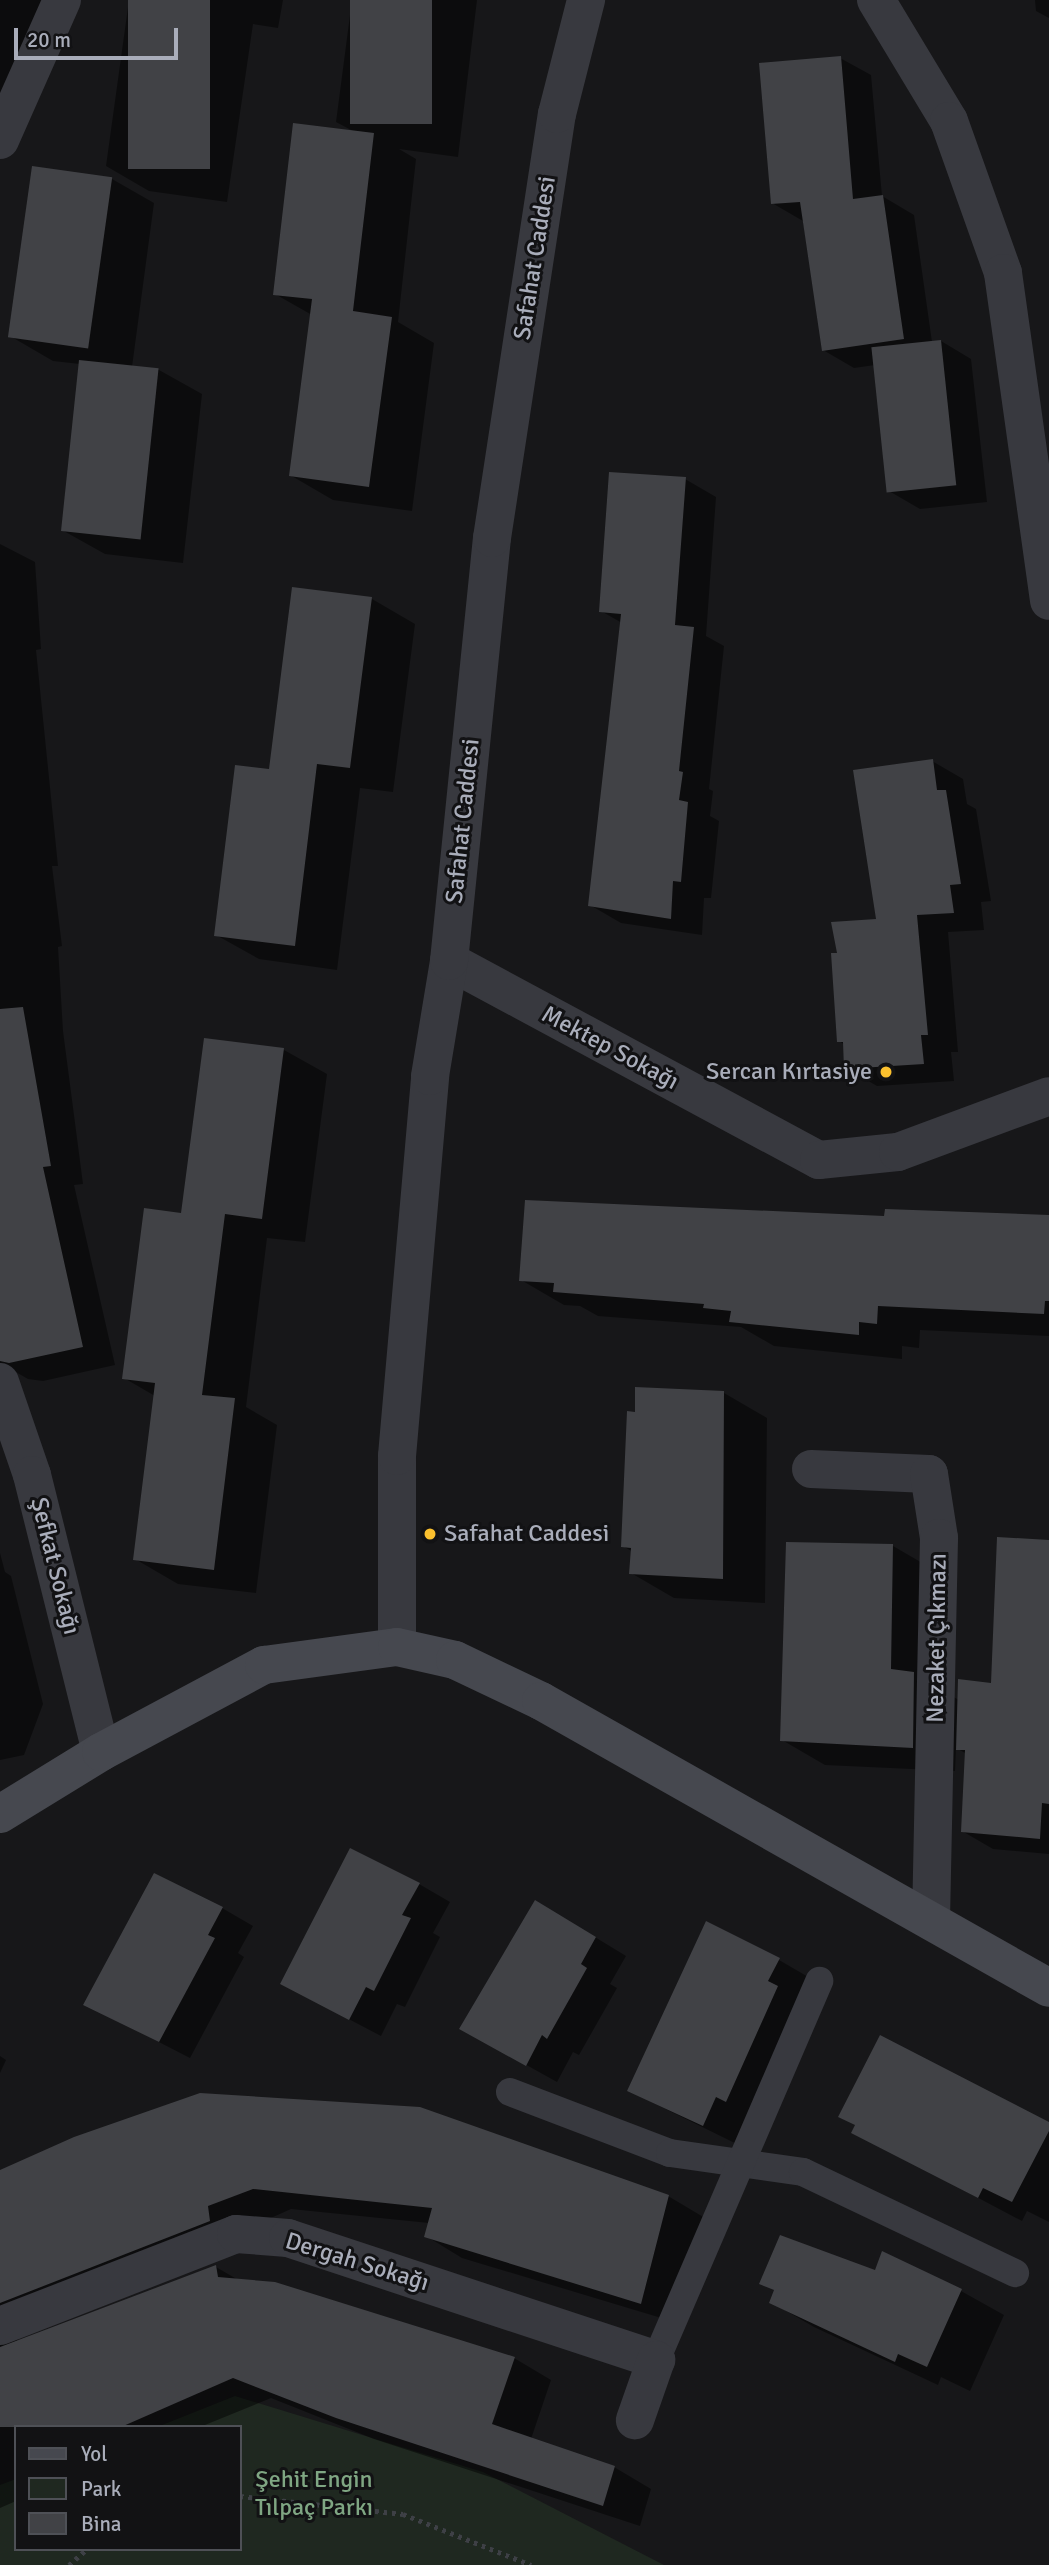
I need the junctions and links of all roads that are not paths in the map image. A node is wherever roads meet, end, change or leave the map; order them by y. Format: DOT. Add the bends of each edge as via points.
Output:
graph roads {
  1 [pos="62,0"];
  2 [pos="586,0"];
  3 [pos="876,0"];
  4 [pos="0,140"];
  5 [pos="1049,601"];
  6 [pos="449,961"];
  7 [pos="1049,1096"];
  8 [pos="0,1382"];
  9 [pos="811,1469"];
  10 [pos="397,1647"];
  11 [pos="101,1752"];
  12 [pos="0,1814"];
  13 [pos="931,1921"];
  14 [pos="819,1981"];
  15 [pos="1049,1988"];
  16 [pos="510,2092"];
  17 [pos="740,2163"];
  18 [pos="1015,2273"];
  19 [pos="0,2326"];
  20 [pos="656,2360"];
  21 [pos="635,2420"];
  1 -- 4 [label="street"];
  2 -- 6 [label="street, Safahat Caddesi" via="557,114 492,538"];
  3 -- 5 [label="street" via="949,121 1003,273"];
  6 -- 7 [label="street, Mektep Sokağı" via="819,1160 898,1153"];
  6 -- 10 [label="street, Safahat Caddesi" via="430,1076 397,1456"];
  8 -- 11 [label="street, Şefkat Sokağı" via="32,1475"];
  9 -- 13 [label="street, Nezaket Çıkmazı" via="929,1474 939,1538"];
  10 -- 11 [label="main road" via="264,1665"];
  10 -- 13 [label="main road" via="455,1660 541,1701"];
  11 -- 12 [label="main road"];
  13 -- 15 [label="main road"];
  14 -- 17 [label="lane"];
  16 -- 17 [label="lane" via="670,2153"];
  17 -- 18 [label="lane" via="803,2172"];
  17 -- 20 [label="lane"];
  19 -- 20 [label="street, Dergah Sokağı" via="236,2234 288,2238"];
  20 -- 21 [label="street"];
}
